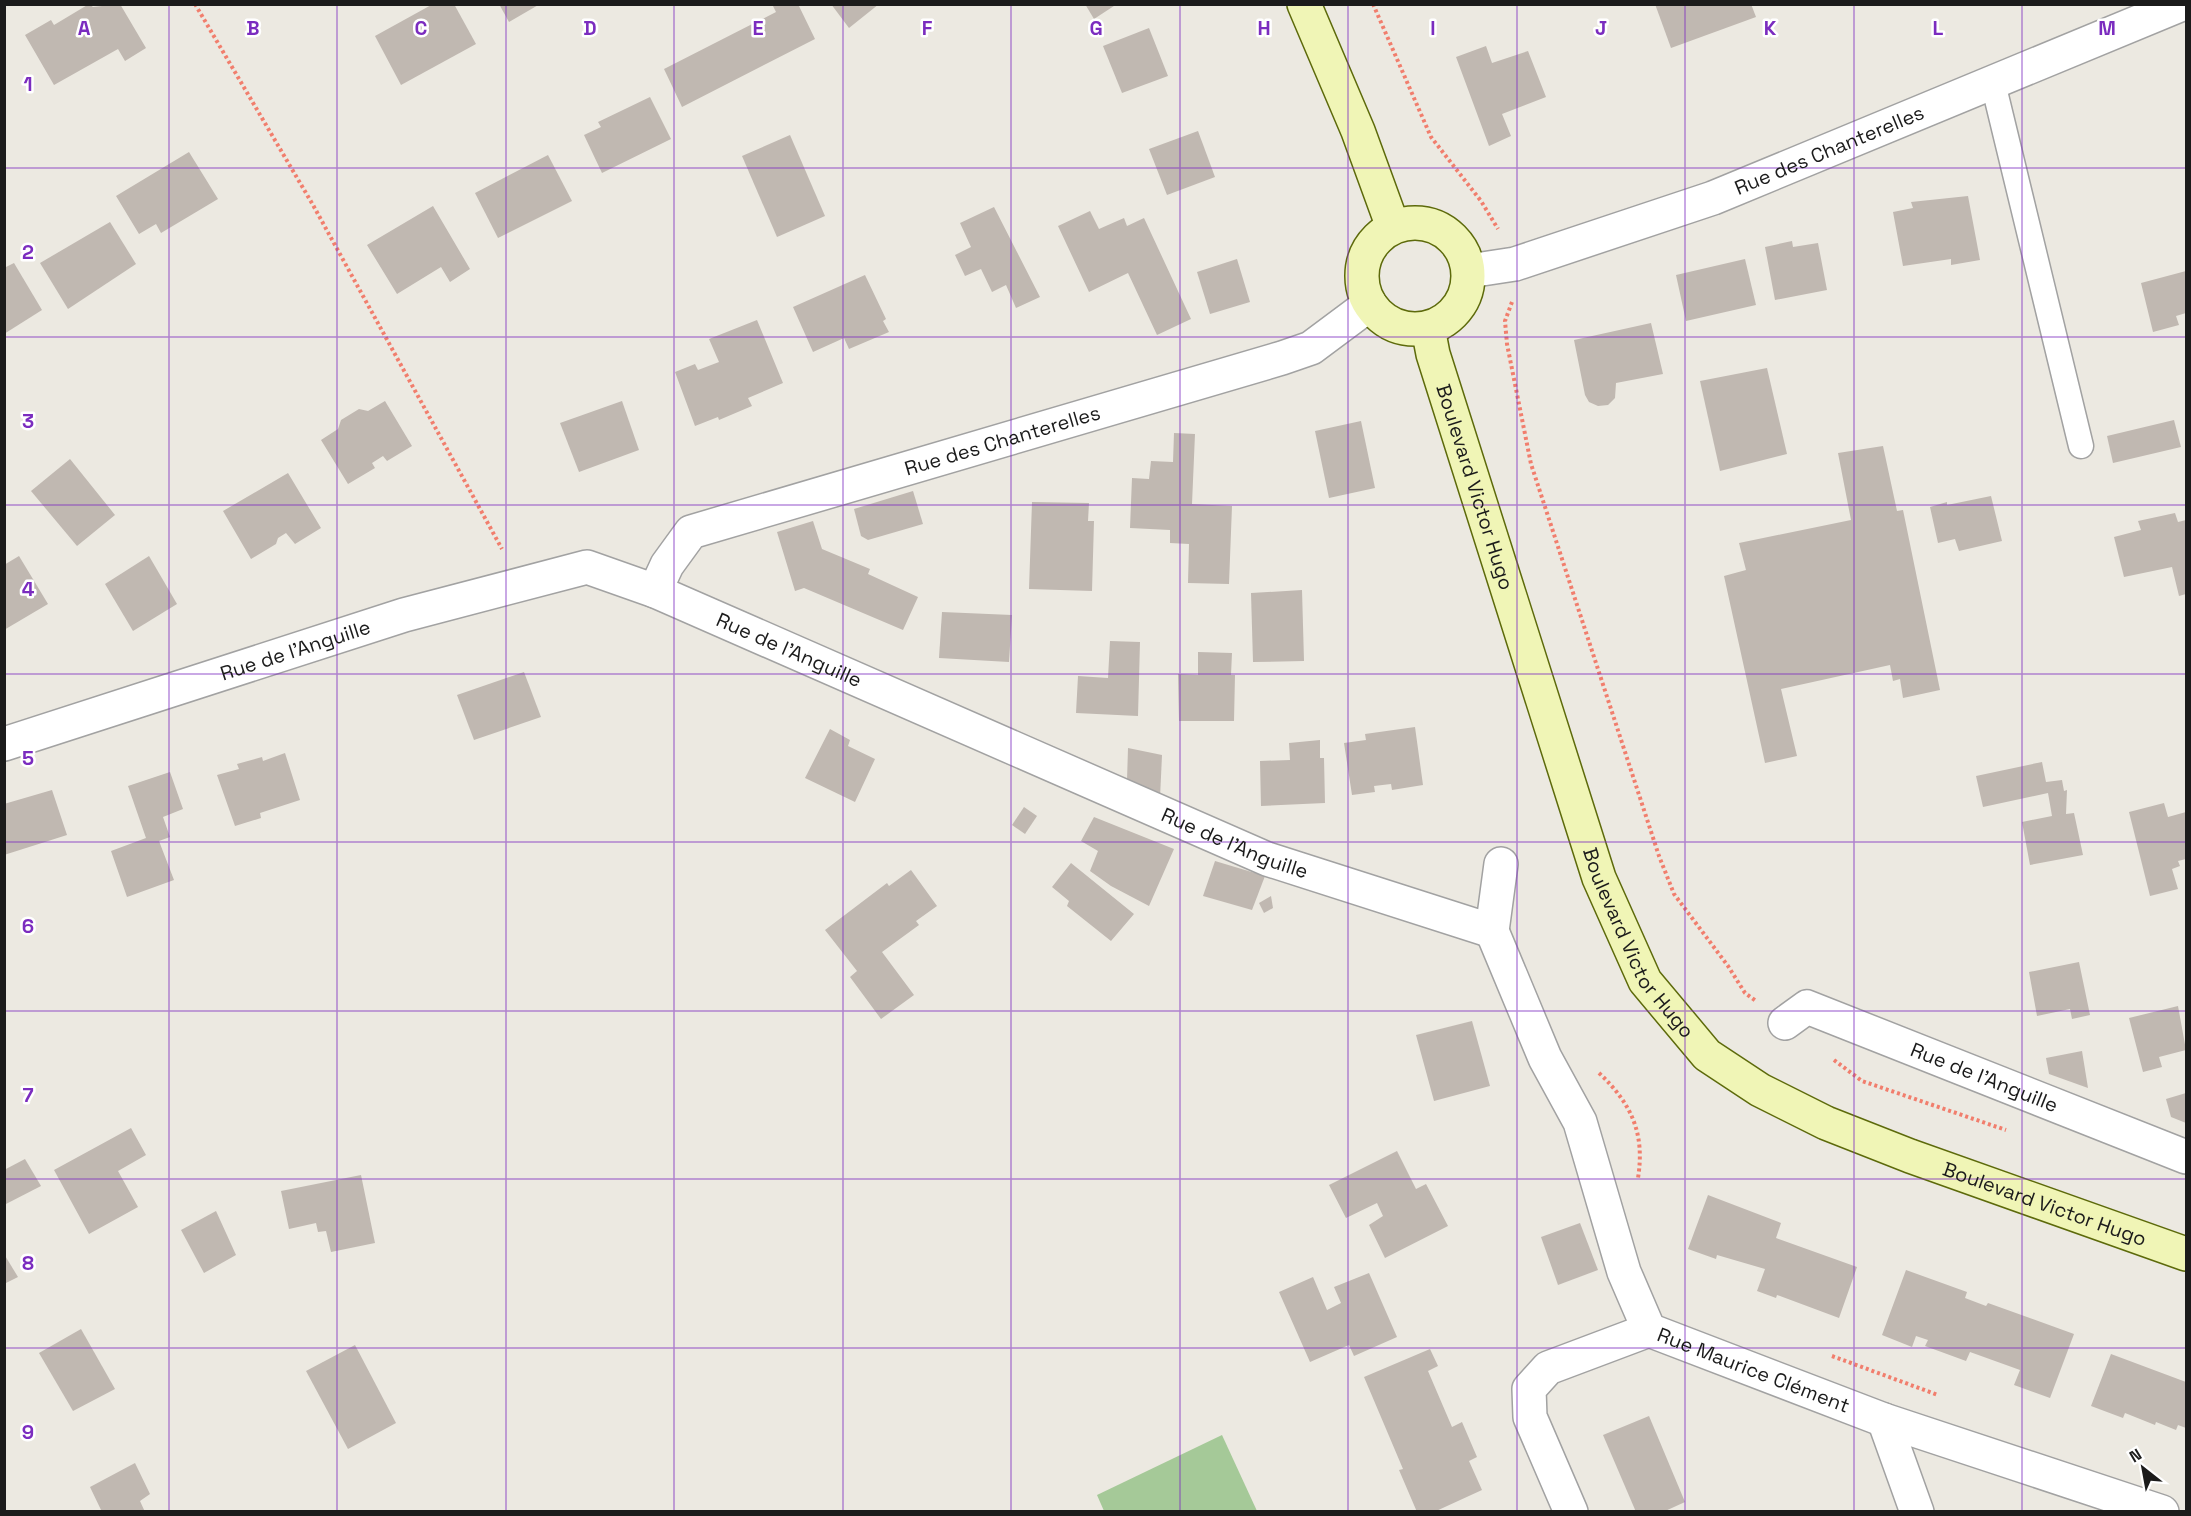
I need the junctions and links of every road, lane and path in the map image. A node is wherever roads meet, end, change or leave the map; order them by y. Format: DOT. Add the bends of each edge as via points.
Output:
graph roads {
  1 [pos="195,4"];
  2 [pos="1304,4"];
  3 [pos="1373,4"];
  4 [pos="2182,4"];
  5 [pos="1993,82"];
  6 [pos="1393,227"];
  7 [pos="1513,265"];
  8 [pos="1469,271"];
  9 [pos="1370,304"];
  10 [pos="1428,328"];
  11 [pos="2082,446"];
  12 [pos="521,584"];
  13 [pos="655,591"];
  14 [pos="4,744"];
  15 [pos="1501,864"];
  16 [pos="1492,932"];
  17 [pos="1785,1023"];
  18 [pos="1595,1070"];
  19 [pos="2011,1132"];
  20 [pos="2187,1157"];
  21 [pos="1637,1182"];
  22 [pos="2187,1254"];
  23 [pos="1649,1330"];
  24 [pos="1826,1354"];
  25 [pos="1944,1397"];
  26 [pos="1884,1420"];
  27 [pos="1571,1512"];
  28 [pos="1917,1512"];
  29 [pos="2162,1512"];
  1 -- 12 [label="path" via="313,205"];
  2 -- 6 [label="main road" via="1358,131"];
  3 -- 7 [label="path" via="1431,137 1486,210 1503,237"];
  4 -- 5 [label="street, Rue des Chanterelles"];
  5 -- 7 [label="street, Rue des Chanterelles" via="1713,198"];
  5 -- 11 [label="lane"];
  6 -- 8 [label="main road" via="1418,223 1443,229 1456,240"];
  6 -- 9 [label="main road" via="1378,237 1362,269 1363,287"];
  7 -- 8 [label="street, Rue des Chanterelles"];
  7 -- 17 [label="path" via="1507,344 1531,464 1659,856 1674,894 1745,993"];
  8 -- 10 [label="main road" via="1468,286 1454,313"];
  9 -- 10 [label="main road" via="1395,325"];
  9 -- 13 [label="street, Rue des Chanterelles" via="1311,348 1282,358 691,532 667,565"];
  10 -- 22 [label="main road, Boulevard Victor Hugo" via="1599,878 1645,981 1707,1055 1761,1090 1817,1119"];
  12 -- 13 [label="street, Rue de l'Anguille" via="587,567"];
  12 -- 14 [label="street, Rue de l'Anguille" via="404,615"];
  13 -- 16 [label="street, Rue de l'Anguille" via="1267,859"];
  15 -- 16 [label="street"];
  16 -- 23 [label="street, Rue Maurice Clément" via="1545,1058 1580,1122 1624,1272"];
  17 -- 19 [label="path" via="1862,1082"];
  17 -- 20 [label="street, Rue de l'Anguille" via="1807,1007"];
  18 -- 21 [label="path" via="1611,1084 1637,1127 1641,1152"];
  23 -- 26 [label="street, Rue Maurice Clément"];
  23 -- 27 [label="street" via="1548,1368 1529,1389 1530,1417"];
  24 -- 25 [label="path"];
  26 -- 28 [label="street"];
  26 -- 29 [label="street, Rue Maurice Clément"];
}
